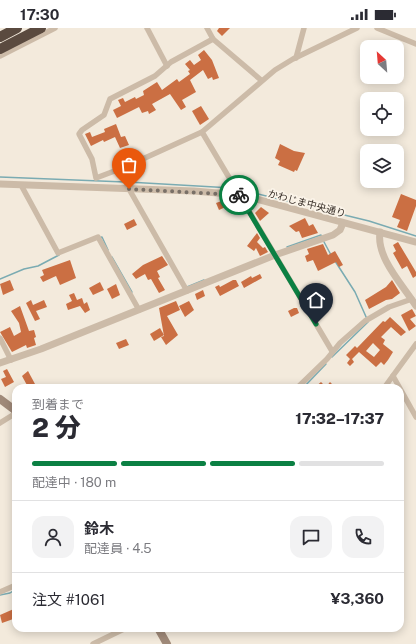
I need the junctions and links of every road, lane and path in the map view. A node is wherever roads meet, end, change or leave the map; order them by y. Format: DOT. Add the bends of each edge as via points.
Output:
graph roads {
  1 [pos="17,28"];
  2 [pos="40,28"];
  3 [pos="55,28"];
  4 [pos="147,28"];
  5 [pos="207,28"];
  6 [pos="304,28"];
  7 [pos="357,28"];
  8 [pos="376,28"];
  9 [pos="0,37"];
  10 [pos="213,39"];
  11 [pos="416,44"];
  12 [pos="0,49"];
  13 [pos="0,56"];
  14 [pos="296,58"];
  15 [pos="167,66"];
  16 [pos="261,80"];
  17 [pos="202,132"];
  18 [pos="125,167"];
  19 [pos="0,184"];
  20 [pos="127,184"];
  21 [pos="21,185"];
  22 [pos="237,191"];
  23 [pos="343,223"];
  24 [pos="380,232"];
  25 [pos="416,242"];
  26 [pos="275,255"];
  27 [pos="187,291"];
  28 [pos="412,299"];
  29 [pos="416,306"];
  30 [pos="139,310"];
  31 [pos="0,338"];
  32 [pos="416,344"];
  33 [pos="332,351"];
  34 [pos="11,360"];
  35 [pos="0,363"];
  36 [pos="394,376"];
  37 [pos="301,384"];
  38 [pos="387,384"];
  39 [pos="398,384"];
  40 [pos="404,395"];
  41 [pos="0,399"];
  42 [pos="12,409"];
  43 [pos="12,415"];
  44 [pos="416,417"];
  45 [pos="0,423"];
  46 [pos="12,587"];
  47 [pos="0,592"];
  48 [pos="118,632"];
  49 [pos="160,632"];
  50 [pos="93,644"];
  51 [pos="167,644"];
  1 -- 9 [label="highway"];
  2 -- 12 [label="highway"];
  3 -- 13 [label="street"];
  4 -- 15 [label="street"];
  5 -- 10 [label="street"];
  6 -- 14 [label="street"];
  7 -- 14 [label="street"];
  8 -- 11 [label="street"];
  10 -- 15 [label="street"];
  10 -- 16 [label="street"];
  14 -- 16 [label="street"];
  15 -- 18 [label="street" via="155,76 110,99 104,115 79,134 92,159 96,178"];
  16 -- 17 [label="street"];
  17 -- 18 [label="street"];
  17 -- 22 [label="street"];
  18 -- 20 [label="street" via="123,174"];
  19 -- 21 [label="street, かわじま中央通り"];
  20 -- 21 [label="street, かわじま中央通り"];
  20 -- 22 [label="street, かわじま中央通り"];
  20 -- 27 [label="street"];
  21 -- 30 [label="street" via="58,253 98,237"];
  22 -- 23 [label="street, かわじま中央通り"];
  22 -- 26 [label="street"];
  23 -- 24 [label="street, かわじま中央通り"];
  23 -- 26 [label="street" via="340,230 332,235"];
  24 -- 25 [label="street, かわじま中央通り"];
  24 -- 28 [label="street" via="383,254"];
  26 -- 27 [label="street"];
  26 -- 33 [label="street"];
  27 -- 30 [label="street"];
  28 -- 29 [label="street"];
  28 -- 33 [label="street" via="373,315"];
  30 -- 34 [label="street"];
  31 -- 34 [label="street"];
  32 -- 36 [label="street"];
  33 -- 37 [label="street"];
  34 -- 35 [label="street"];
  36 -- 38 [label="street"];
  36 -- 39 [label="street"];
  40 -- 44 [label="street"];
  41 -- 42 [label="main road"];
  43 -- 45 [label="street"];
  46 -- 47 [label="street"];
  48 -- 50 [label="street"];
  49 -- 51 [label="main road"];
}
